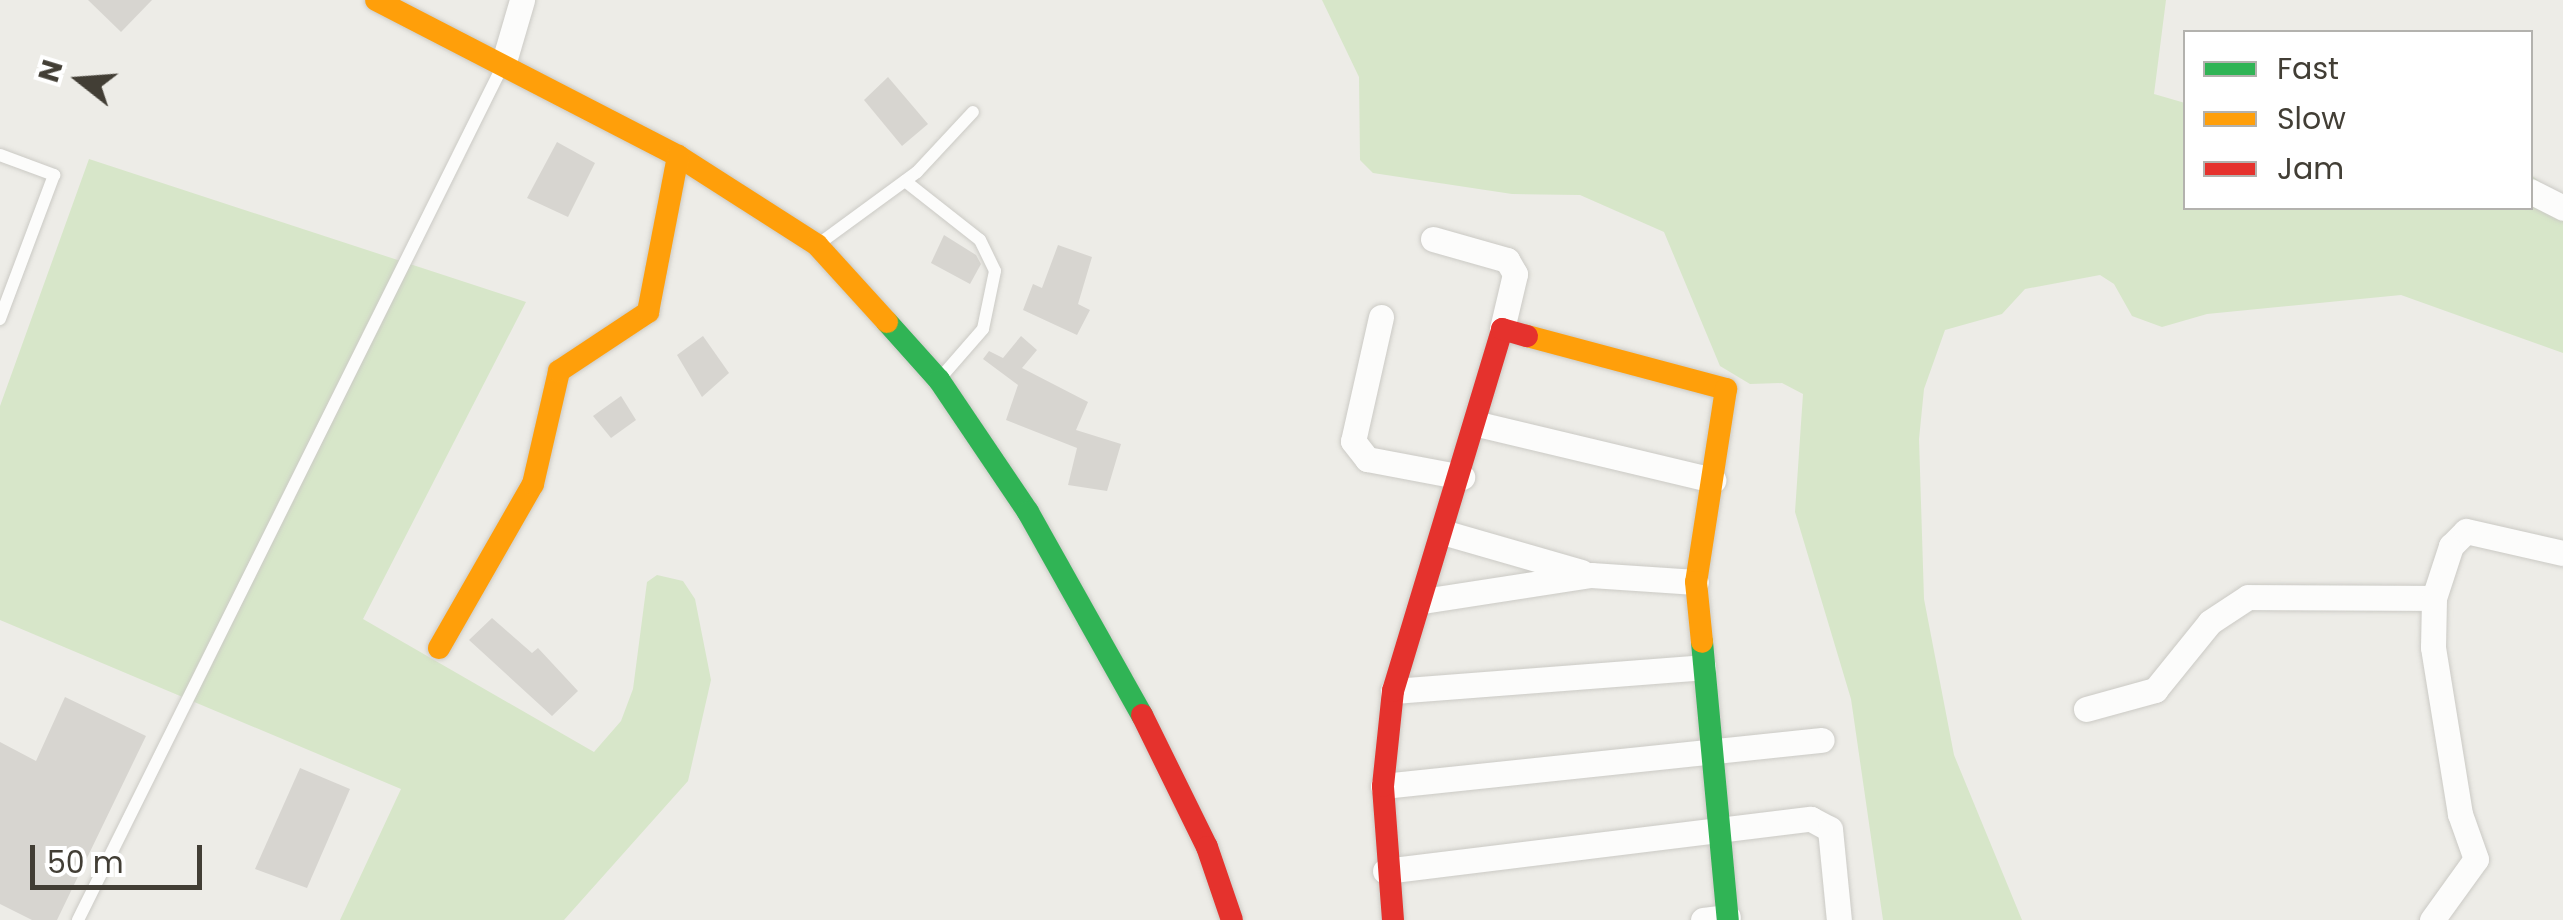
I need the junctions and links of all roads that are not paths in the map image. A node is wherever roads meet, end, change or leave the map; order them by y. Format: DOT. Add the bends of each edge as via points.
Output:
graph roads {
  1 [pos="376,0"];
  2 [pos="522,0"];
  3 [pos="503,65"];
  4 [pos="972,112"];
  5 [pos="0,155"];
  6 [pos="678,156"];
  7 [pos="905,181"];
  8 [pos="2533,193"];
  9 [pos="2563,208"];
  10 [pos="1433,239"];
  11 [pos="817,245"];
  12 [pos="1381,317"];
  13 [pos="0,320"];
  14 [pos="1502,330"];
  15 [pos="940,380"];
  16 [pos="1478,424"];
  17 [pos="1462,477"];
  18 [pos="1713,480"];
  19 [pos="1446,533"];
  20 [pos="2563,553"];
  21 [pos="1591,575"];
  22 [pos="1696,582"];
  23 [pos="2434,598"];
  24 [pos="1423,601"];
  25 [pos="439,648"];
  26 [pos="1702,667"];
  27 [pos="1393,691"];
  28 [pos="2086,709"];
  29 [pos="1822,740"];
  30 [pos="1712,750"];
  31 [pos="1383,786"];
  32 [pos="1720,828"];
  33 [pos="1385,871"];
  34 [pos="1720,919"];
  35 [pos="78,920"];
  36 [pos="1232,920"];
  37 [pos="1393,920"];
  38 [pos="1838,920"];
  39 [pos="2432,920"];
  1 -- 3 [label="street"];
  2 -- 3 [label="street"];
  3 -- 6 [label="street"];
  3 -- 35 [label="lane"];
  4 -- 7 [label="lane"];
  5 -- 13 [label="lane" via="54,175"];
  6 -- 11 [label="street"];
  6 -- 25 [label="street" via="648,312 559,371 533,484"];
  7 -- 11 [label="lane"];
  7 -- 15 [label="lane" via="980,240 995,272 983,329"];
  8 -- 9 [label="street"];
  10 -- 14 [label="street" via="1507,260 1515,274"];
  11 -- 15 [label="street"];
  12 -- 17 [label="street" via="1353,441 1367,459"];
  14 -- 16 [label="street"];
  14 -- 18 [label="street" via="1719,382 1728,401"];
  15 -- 36 [label="street" via="1105,645 1206,847"];
  16 -- 17 [label="street"];
  16 -- 18 [label="street"];
  17 -- 19 [label="street"];
  18 -- 22 [label="street"];
  19 -- 21 [label="street"];
  19 -- 24 [label="street"];
  20 -- 23 [label="street" via="2466,530 2451,546"];
  21 -- 22 [label="street"];
  21 -- 24 [label="street"];
  22 -- 26 [label="street"];
  23 -- 28 [label="street" via="2248,596 2210,622 2156,690"];
  23 -- 39 [label="street" via="2445,730 2476,859"];
  24 -- 27 [label="street"];
  26 -- 27 [label="street"];
  26 -- 30 [label="street"];
  27 -- 31 [label="street"];
  29 -- 30 [label="street"];
  30 -- 31 [label="street"];
  30 -- 32 [label="street"];
  31 -- 33 [label="street"];
  32 -- 33 [label="street"];
  32 -- 34 [label="street"];
  32 -- 38 [label="street" via="1822,822 1830,829"];
  33 -- 37 [label="street"];
}
